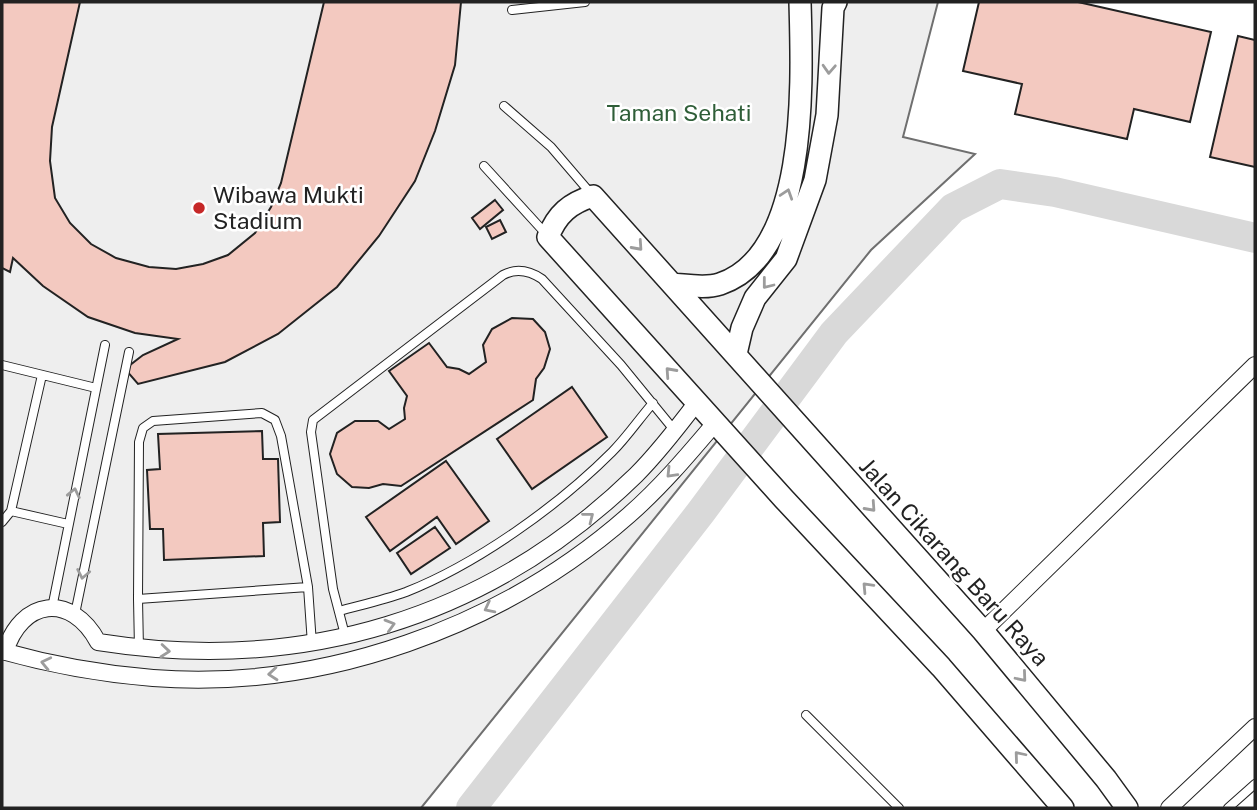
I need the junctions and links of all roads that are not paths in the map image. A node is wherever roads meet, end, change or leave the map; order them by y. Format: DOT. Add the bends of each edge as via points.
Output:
graph roads {
  1 [pos="585,2"];
  2 [pos="800,2"];
  3 [pos="836,2"];
  4 [pos="512,10"];
  5 [pos="504,106"];
  6 [pos="484,166"];
  7 [pos="593,195"];
  8 [pos="548,237"];
  9 [pos="672,284"];
  10 [pos="105,345"];
  11 [pos="129,352"];
  12 [pos="736,354"];
  13 [pos="2,365"];
  14 [pos="1255,365"];
  15 [pos="42,375"];
  16 [pos="96,388"];
  17 [pos="697,402"];
  18 [pos="653,403"];
  19 [pos="716,422"];
  20 [pos="675,431"];
  21 [pos="11,511"];
  22 [pos="2,522"];
  23 [pos="68,524"];
  24 [pos="308,587"];
  25 [pos="138,599"];
  26 [pos="52,608"];
  27 [pos="339,611"];
  28 [pos="75,614"];
  29 [pos="984,631"];
  30 [pos="346,637"];
  31 [pos="98,642"];
  32 [pos="312,644"];
  33 [pos="139,649"];
  34 [pos="3,652"];
  35 [pos="92,671"];
  36 [pos="806,715"];
  37 [pos="1255,727"];
  38 [pos="1255,784"];
  39 [pos="899,808"];
  40 [pos="1063,808"];
  41 [pos="1127,808"];
  42 [pos="1169,808"];
  43 [pos="1228,808"];
  1 -- 4 [label="lane"];
  9 -- 2 [label="main road, one-way" via="719,284 747,271 773,238 793,175 800,108"];
  3 -- 12 [label="main road, one-way" via="827,115 815,180 786,259 755,299"];
  5 -- 7 [label="lane, Jalan Cikarang Baru Raya" via="551,147"];
  6 -- 8 [label="lane"];
  7 -- 8 [label="main road" via="564,209"];
  7 -- 9 [label="main road, Jalan Cikarang Baru Raya, one-way"];
  17 -- 8 [label="main road, one-way"];
  9 -- 12 [label="main road, Jalan Cikarang Baru Raya"];
  10 -- 16 [label="lane"];
  11 -- 28 [label="lane, one-way"];
  12 -- 29 [label="main road, Jalan Cikarang Baru Raya, one-way"];
  13 -- 15 [label="lane"];
  14 -- 29 [label="street"];
  15 -- 16 [label="lane"];
  15 -- 21 [label="lane"];
  23 -- 16 [label="lane, one-way"];
  17 -- 19 [label="main road"];
  17 -- 20 [label="street"];
  18 -- 20 [label="lane"];
  18 -- 27 [label="lane" via="612,452 508,535 461,566 405,592"];
  18 -- 27 [label="lane" via="542,279 526,272 503,275 313,420 311,432"];
  19 -- 35 [label="street, one-way" via="665,480 578,555 524,590 444,629 346,661 284,673 168,678"];
  40 -- 19 [label="main road, one-way" via="942,667"];
  30 -- 20 [label="street, one-way" via="453,601 532,558 596,512"];
  21 -- 22 [label="lane"];
  21 -- 23 [label="lane"];
  23 -- 26 [label="lane"];
  24 -- 25 [label="lane"];
  24 -- 25 [label="lane" via="281,436 275,420 262,413 153,421 143,428 139,442"];
  24 -- 32 [label="lane"];
  25 -- 33 [label="lane"];
  26 -- 28 [label="street"];
  26 -- 34 [label="street" via="34,611 20,621"];
  27 -- 30 [label="lane"];
  28 -- 31 [label="street"];
  29 -- 41 [label="main road, Jalan Cikarang Baru Raya, one-way"];
  30 -- 32 [label="street"];
  31 -- 33 [label="street"];
  31 -- 35 [label="street"];
  33 -- 32 [label="street, one-way" via="226,653"];
  35 -- 34 [label="street, one-way"];
  36 -- 39 [label="lane"];
  37 -- 42 [label="street"];
  38 -- 43 [label="lane"];
}
